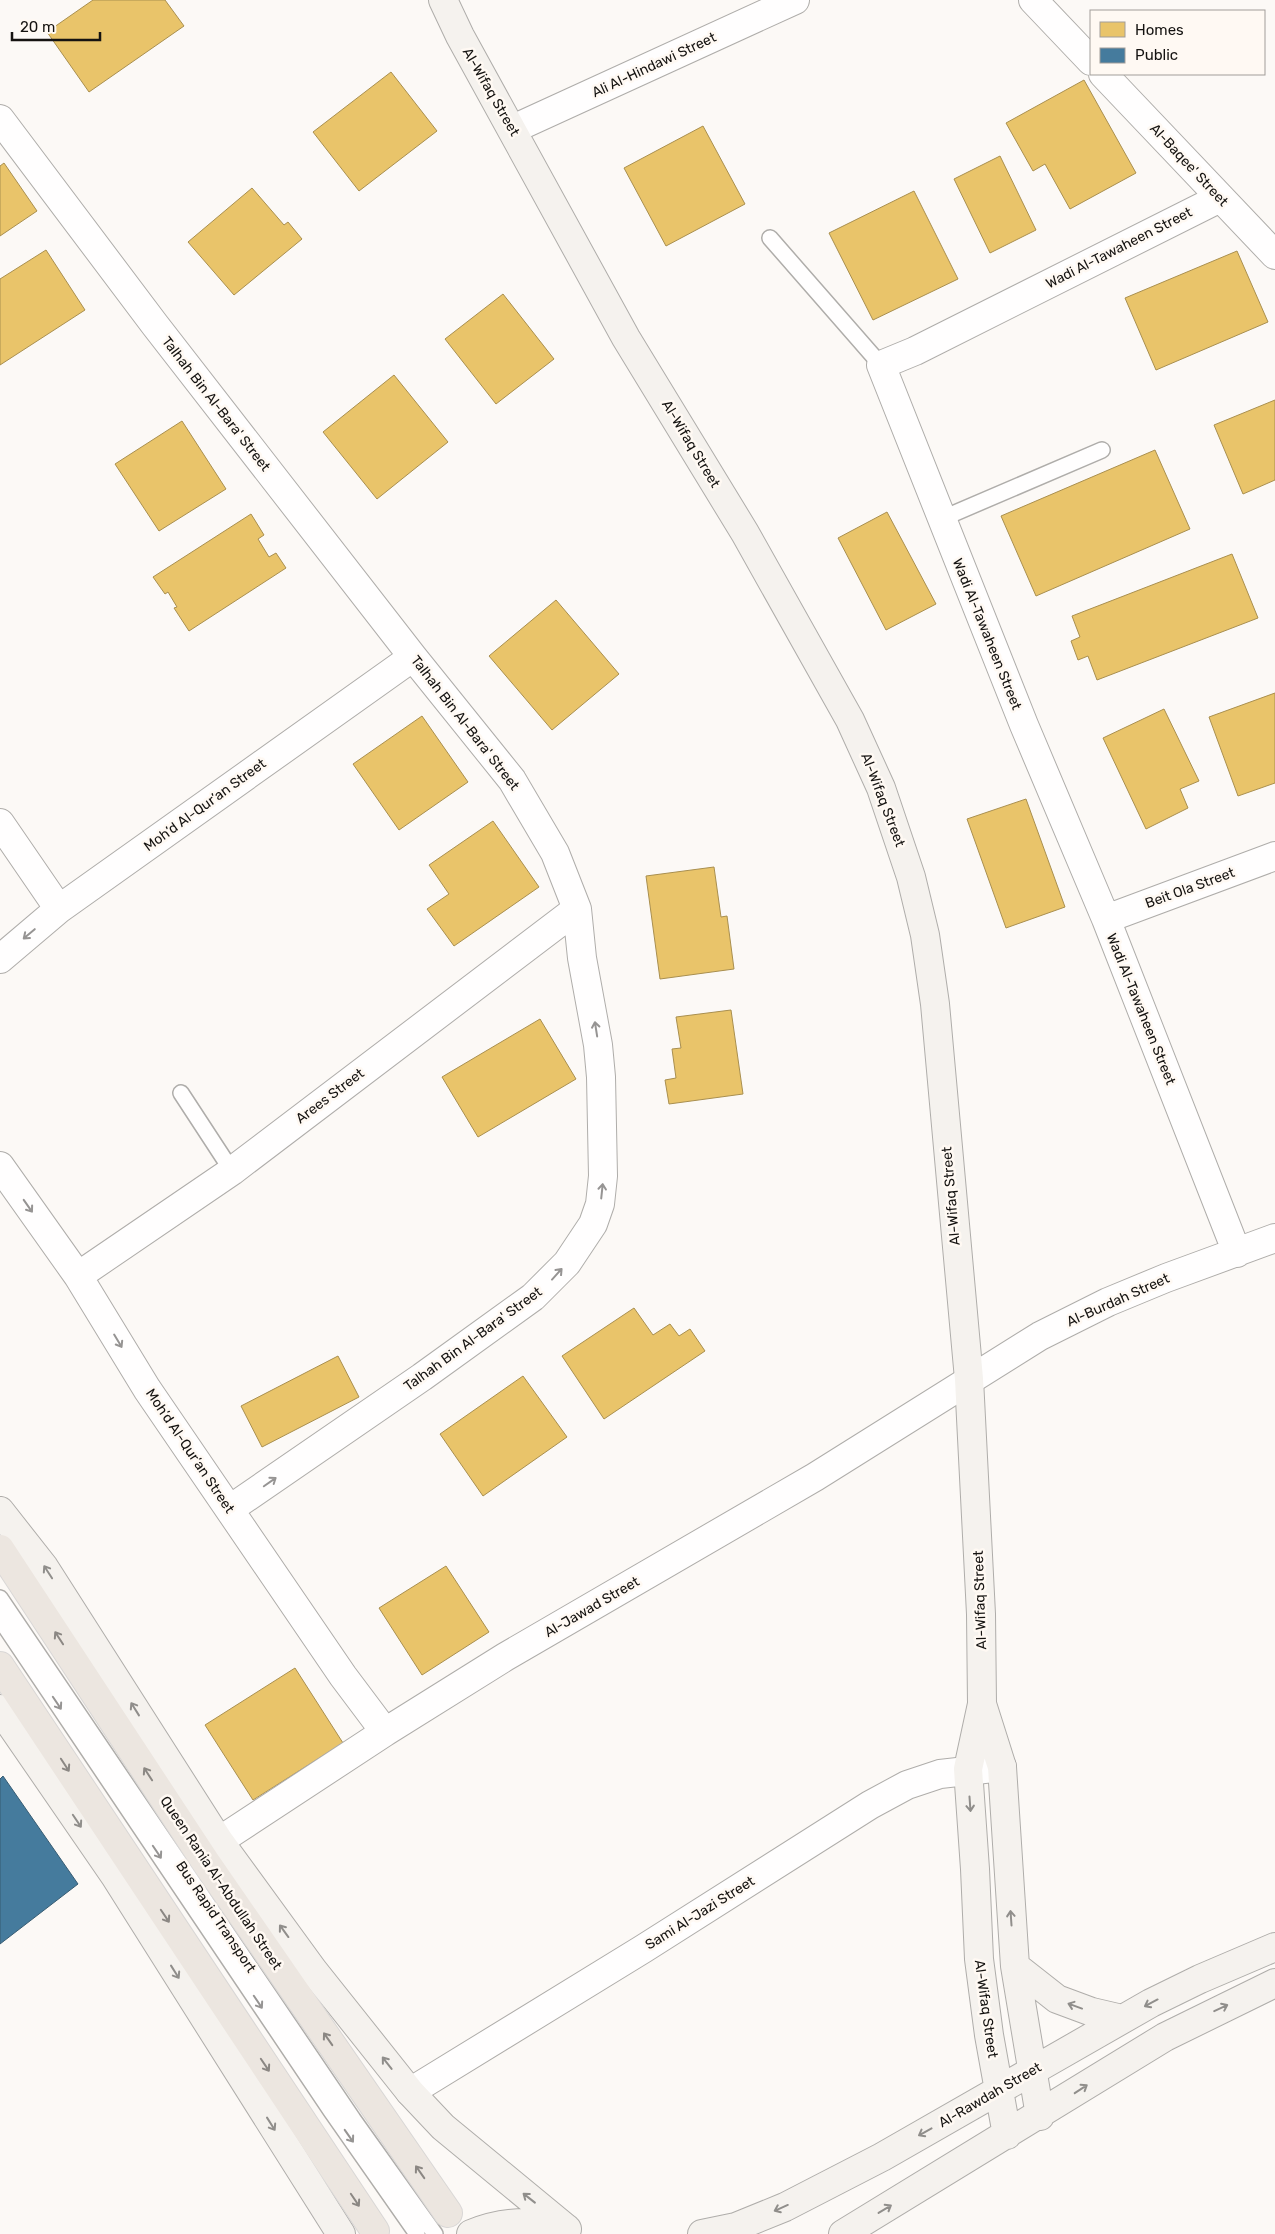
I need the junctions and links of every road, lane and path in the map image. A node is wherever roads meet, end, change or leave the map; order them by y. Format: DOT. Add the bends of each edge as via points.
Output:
graph roads {
  1 [pos="443,0"];
  2 [pos="795,0"];
  3 [pos="1034,0"];
  4 [pos="1090,60"];
  5 [pos="1104,75"];
  6 [pos="0,119"];
  7 [pos="513,129"];
  8 [pos="1220,198"];
  9 [pos="770,238"];
  10 [pos="1275,255"];
  11 [pos="881,365"];
  12 [pos="1102,450"];
  13 [pos="941,520"];
  14 [pos="413,657"];
  15 [pos="0,823"];
  16 [pos="1275,856"];
  17 [pos="59,909"];
  18 [pos="577,909"];
  19 [pos="1106,920"];
  20 [pos="0,959"];
  21 [pos="182,1093"];
  22 [pos="0,1166"];
  23 [pos="232,1171"];
  24 [pos="1275,1238"];
  25 [pos="1237,1253"];
  26 [pos="78,1276"];
  27 [pos="969,1379"];
  28 [pos="230,1510"];
  29 [pos="0,1511"];
  30 [pos="0,1550"];
  31 [pos="0,1598"];
  32 [pos="0,1619"];
  33 [pos="0,1666"];
  34 [pos="982,1704"];
  35 [pos="0,1709"];
  36 [pos="385,1732"];
  37 [pos="1002,1767"];
  38 [pos="968,1769"];
  39 [pos="219,1841"];
  40 [pos="1275,1947"];
  41 [pos="1015,1966"];
  42 [pos="1275,1983"];
  43 [pos="1122,2019"];
  44 [pos="1031,2071"];
  45 [pos="998,2090"];
  46 [pos="410,2092"];
  47 [pos="1040,2116"];
  48 [pos="1008,2135"];
  49 [pos="442,2223"];
  50 [pos="375,2231"];
  51 [pos="574,2231"];
  52 [pos="339,2232"];
  53 [pos="417,2234"];
  54 [pos="470,2234"];
  55 [pos="702,2234"];
  56 [pos="843,2234"];
  1 -- 7 [label="street, Al-Wifaq Street"];
  2 -- 7 [label="street, Ali Al-Hindawi Street"];
  3 -- 4 [label="street"];
  5 -- 8 [label="street, Al-Baqee' Street"];
  6 -- 14 [label="street, Talhah Bin Al-Bara' Street"];
  7 -- 27 [label="street, Al-Wifaq Street" via="626,338 745,533 850,720 881,788 911,877 925,935 935,1004"];
  8 -- 10 [label="street, Al-Baqee' Street"];
  8 -- 11 [label="street, Wadi Al-Tawaheen Street"];
  9 -- 11 [label="lane"];
  11 -- 13 [label="street, Wadi Al-Tawaheen Street"];
  12 -- 13 [label="lane"];
  13 -- 19 [label="street, Wadi Al-Tawaheen Street"];
  14 -- 17 [label="street, Moh’d Al-Qur’an Street"];
  14 -- 18 [label="street, Talhah Bin Al-Bara' Street" via="512,780 556,853"];
  15 -- 17 [label="street"];
  16 -- 19 [label="street, Beit Ola Street"];
  17 -- 20 [label="street, Moh’d Al-Qur’an Street, one-way"];
  18 -- 23 [label="street, Arees Street"];
  28 -- 18 [label="street, Talhah Bin Al-Bara' Street, one-way" via="533,1297 567,1262 593,1224 600,1204 603,1176 601,1077"];
  19 -- 25 [label="street, Wadi Al-Tawaheen Street"];
  21 -- 23 [label="lane"];
  22 -- 26 [label="street, Moh’d Al-Qur’an Street, one-way"];
  23 -- 26 [label="street, Arees Street"];
  24 -- 25 [label="street, Al-Burdah Street"];
  25 -- 27 [label="street, Al-Burdah Street" via="1166,1278 1083,1314"];
  26 -- 28 [label="street, Moh’d Al-Qur’an Street, one-way" via="147,1388"];
  27 -- 34 [label="street, Al-Wifaq Street" via="981,1614"];
  27 -- 36 [label="street, Al-Jawad Street" via="815,1477 505,1657"];
  28 -- 36 [label="street, Moh’d Al-Qur’an Street"];
  39 -- 29 [label="street, one-way" via="44,1567"];
  49 -- 30 [label="main road, Queen Rania Al-Abdullah Street, one-way"];
  31 -- 49 [label="lane, Bus Rapid Transport" via="348,2112"];
  32 -- 53 [label="lane, Bus Rapid Transport, one-way"];
  33 -- 50 [label="main road, one-way"];
  34 -- 37 [label="street, Al-Wifaq Street"];
  34 -- 38 [label="street, Al-Wifaq Street"];
  35 -- 52 [label="street, one-way" via="115,1876"];
  36 -- 39 [label="street, Al-Jawad Street"];
  37 -- 38 [label="street, Sami Al-Jazi Street"];
  41 -- 37 [label="street, Al-Wifaq Street, one-way"];
  38 -- 45 [label="street, Al-Wifaq Street, one-way" via="979,1959"];
  38 -- 46 [label="street, Sami Al-Jazi Street" via="907,1785 870,1805"];
  46 -- 39 [label="street, one-way" via="313,1970"];
  40 -- 43 [label="street, Al-Rawdah Street, one-way" via="1174,1991"];
  43 -- 41 [label="street, one-way" via="1057,1999"];
  41 -- 44 [label="street, Al-Wifaq Street"];
  47 -- 42 [label="street, one-way" via="1165,2037"];
  43 -- 44 [label="street, Al-Rawdah Street"];
  44 -- 45 [label="street, Al-Rawdah Street"];
  44 -- 47 [label="street, Al-Wifaq Street"];
  45 -- 48 [label="street, Al-Wifaq Street"];
  45 -- 55 [label="street, Al-Rawdah Street, one-way" via="882,2157 785,2207 736,2227"];
  51 -- 46 [label="street, one-way" via="443,2127"];
  47 -- 48 [label="street"];
  56 -- 48 [label="street, one-way"];
  51 -- 54 [label="street" via="546,2223 525,2222 504,2224"];
}
